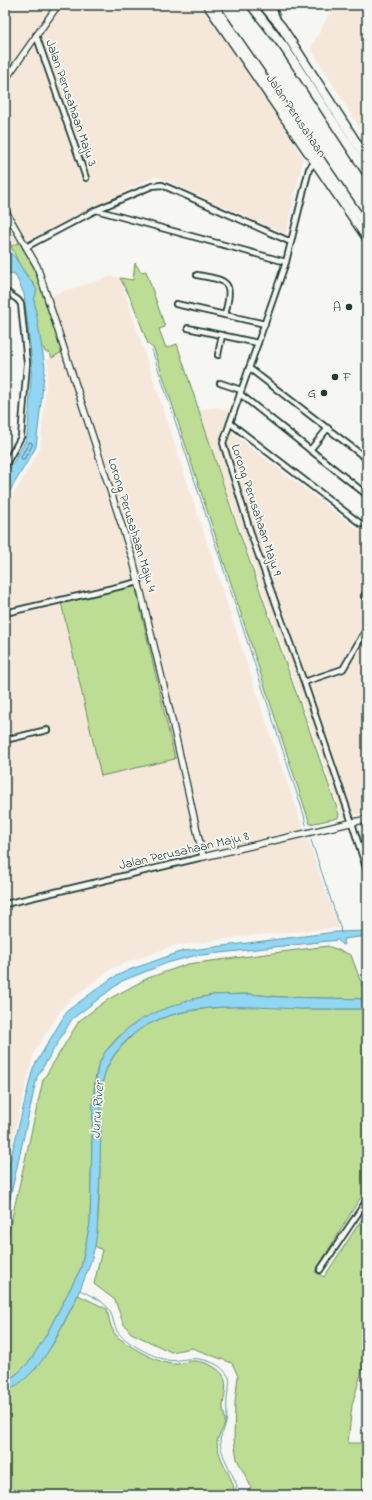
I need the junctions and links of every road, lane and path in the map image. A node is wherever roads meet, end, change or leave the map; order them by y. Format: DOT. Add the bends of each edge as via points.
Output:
graph roads {
  1 [pos="58,5"];
  2 [pos="208,5"];
  3 [pos="214,5"];
  4 [pos="251,5"];
  5 [pos="263,5"];
  6 [pos="272,5"];
  7 [pos="281,26"];
  8 [pos="36,36"];
  9 [pos="5,80"];
  10 [pos="367,159"];
  11 [pos="317,161"];
  12 [pos="367,173"];
  13 [pos="86,178"];
  14 [pos="5,210"];
  15 [pos="96,210"];
  16 [pos="367,227"];
  17 [pos="367,239"];
  18 [pos="291,242"];
  19 [pos="26,247"];
  20 [pos="286,262"];
  21 [pos="197,275"];
  22 [pos="5,291"];
  23 [pos="176,304"];
  24 [pos="225,315"];
  25 [pos="265,324"];
  26 [pos="188,328"];
  27 [pos="222,335"];
  28 [pos="258,343"];
  29 [pos="218,355"];
  30 [pos="249,368"];
  31 [pos="220,383"];
  32 [pos="240,392"];
  33 [pos="230,423"];
  34 [pos="328,428"];
  35 [pos="310,450"];
  36 [pos="367,459"];
  37 [pos="5,466"];
  38 [pos="367,495"];
  39 [pos="361,524"];
  40 [pos="139,582"];
  41 [pos="367,591"];
  42 [pos="367,598"];
  43 [pos="5,614"];
  44 [pos="367,628"];
  45 [pos="304,682"];
  46 [pos="47,730"];
  47 [pos="5,740"];
  48 [pos="367,819"];
  49 [pos="352,823"];
  50 [pos="203,857"];
  51 [pos="367,871"];
  52 [pos="5,904"];
  53 [pos="367,1200"];
  54 [pos="320,1270"];
  1 -- 8 [label="street"];
  2 -- 11 [label="main road, Jalan Perusahaan"];
  3 -- 11 [label="main road, Jalan Perusahaan"];
  4 -- 12 [label="highway" via="284,47"];
  5 -- 7 [label="highway"];
  6 -- 7 [label="street"];
  7 -- 10 [label="highway"];
  8 -- 9 [label="street"];
  8 -- 13 [label="street, Jalan Perusahaan Maju 3"];
  11 -- 16 [label="main road, Jalan Perusahaan"];
  11 -- 17 [label="main road, Jalan Perusahaan"];
  11 -- 18 [label="street, Lorong Perusahaan Maju 9" via="309,169"];
  14 -- 19 [label="street, Lorong Perusahaan Maju 4"];
  15 -- 18 [label="street" via="152,186 162,185"];
  15 -- 19 [label="street"];
  15 -- 20 [label="street"];
  18 -- 20 [label="street, Lorong Perusahaan Maju 9"];
  19 -- 40 [label="street, Lorong Perusahaan Maju 4" via="46,288"];
  20 -- 25 [label="street, Lorong Perusahaan Maju 9"];
  21 -- 24 [label="street" via="224,281 229,286"];
  22 -- 37 [label="street" via="21,304 27,363 21,437"];
  23 -- 24 [label="street"];
  24 -- 25 [label="street"];
  25 -- 28 [label="street, Lorong Perusahaan Maju 9"];
  26 -- 27 [label="street"];
  27 -- 28 [label="street"];
  27 -- 29 [label="street"];
  28 -- 30 [label="street, Lorong Perusahaan Maju 9"];
  30 -- 32 [label="street, Lorong Perusahaan Maju 9"];
  30 -- 34 [label="street"];
  31 -- 32 [label="street"];
  32 -- 33 [label="street, Lorong Perusahaan Maju 9"];
  32 -- 35 [label="street"];
  33 -- 39 [label="street"];
  33 -- 45 [label="street, Lorong Perusahaan Maju 9" via="222,443 252,540"];
  34 -- 35 [label="street"];
  34 -- 36 [label="street"];
  35 -- 38 [label="street"];
  40 -- 43 [label="street"];
  40 -- 50 [label="street, Lorong Perusahaan Maju 4"];
  41 -- 42 [label="street" via="364,596"];
  44 -- 45 [label="street" via="343,669"];
  45 -- 49 [label="street, Lorong Perusahaan Maju 9"];
  46 -- 47 [label="street"];
  48 -- 49 [label="street, Jalan Perusahaan Maju 8"];
  49 -- 50 [label="street, Jalan Perusahaan Maju 8"];
  49 -- 51 [label="street, Lorong Perusahaan Maju 9"];
  50 -- 52 [label="street, Jalan Perusahaan Maju 8"];
  53 -- 54 [label="street"];
}
